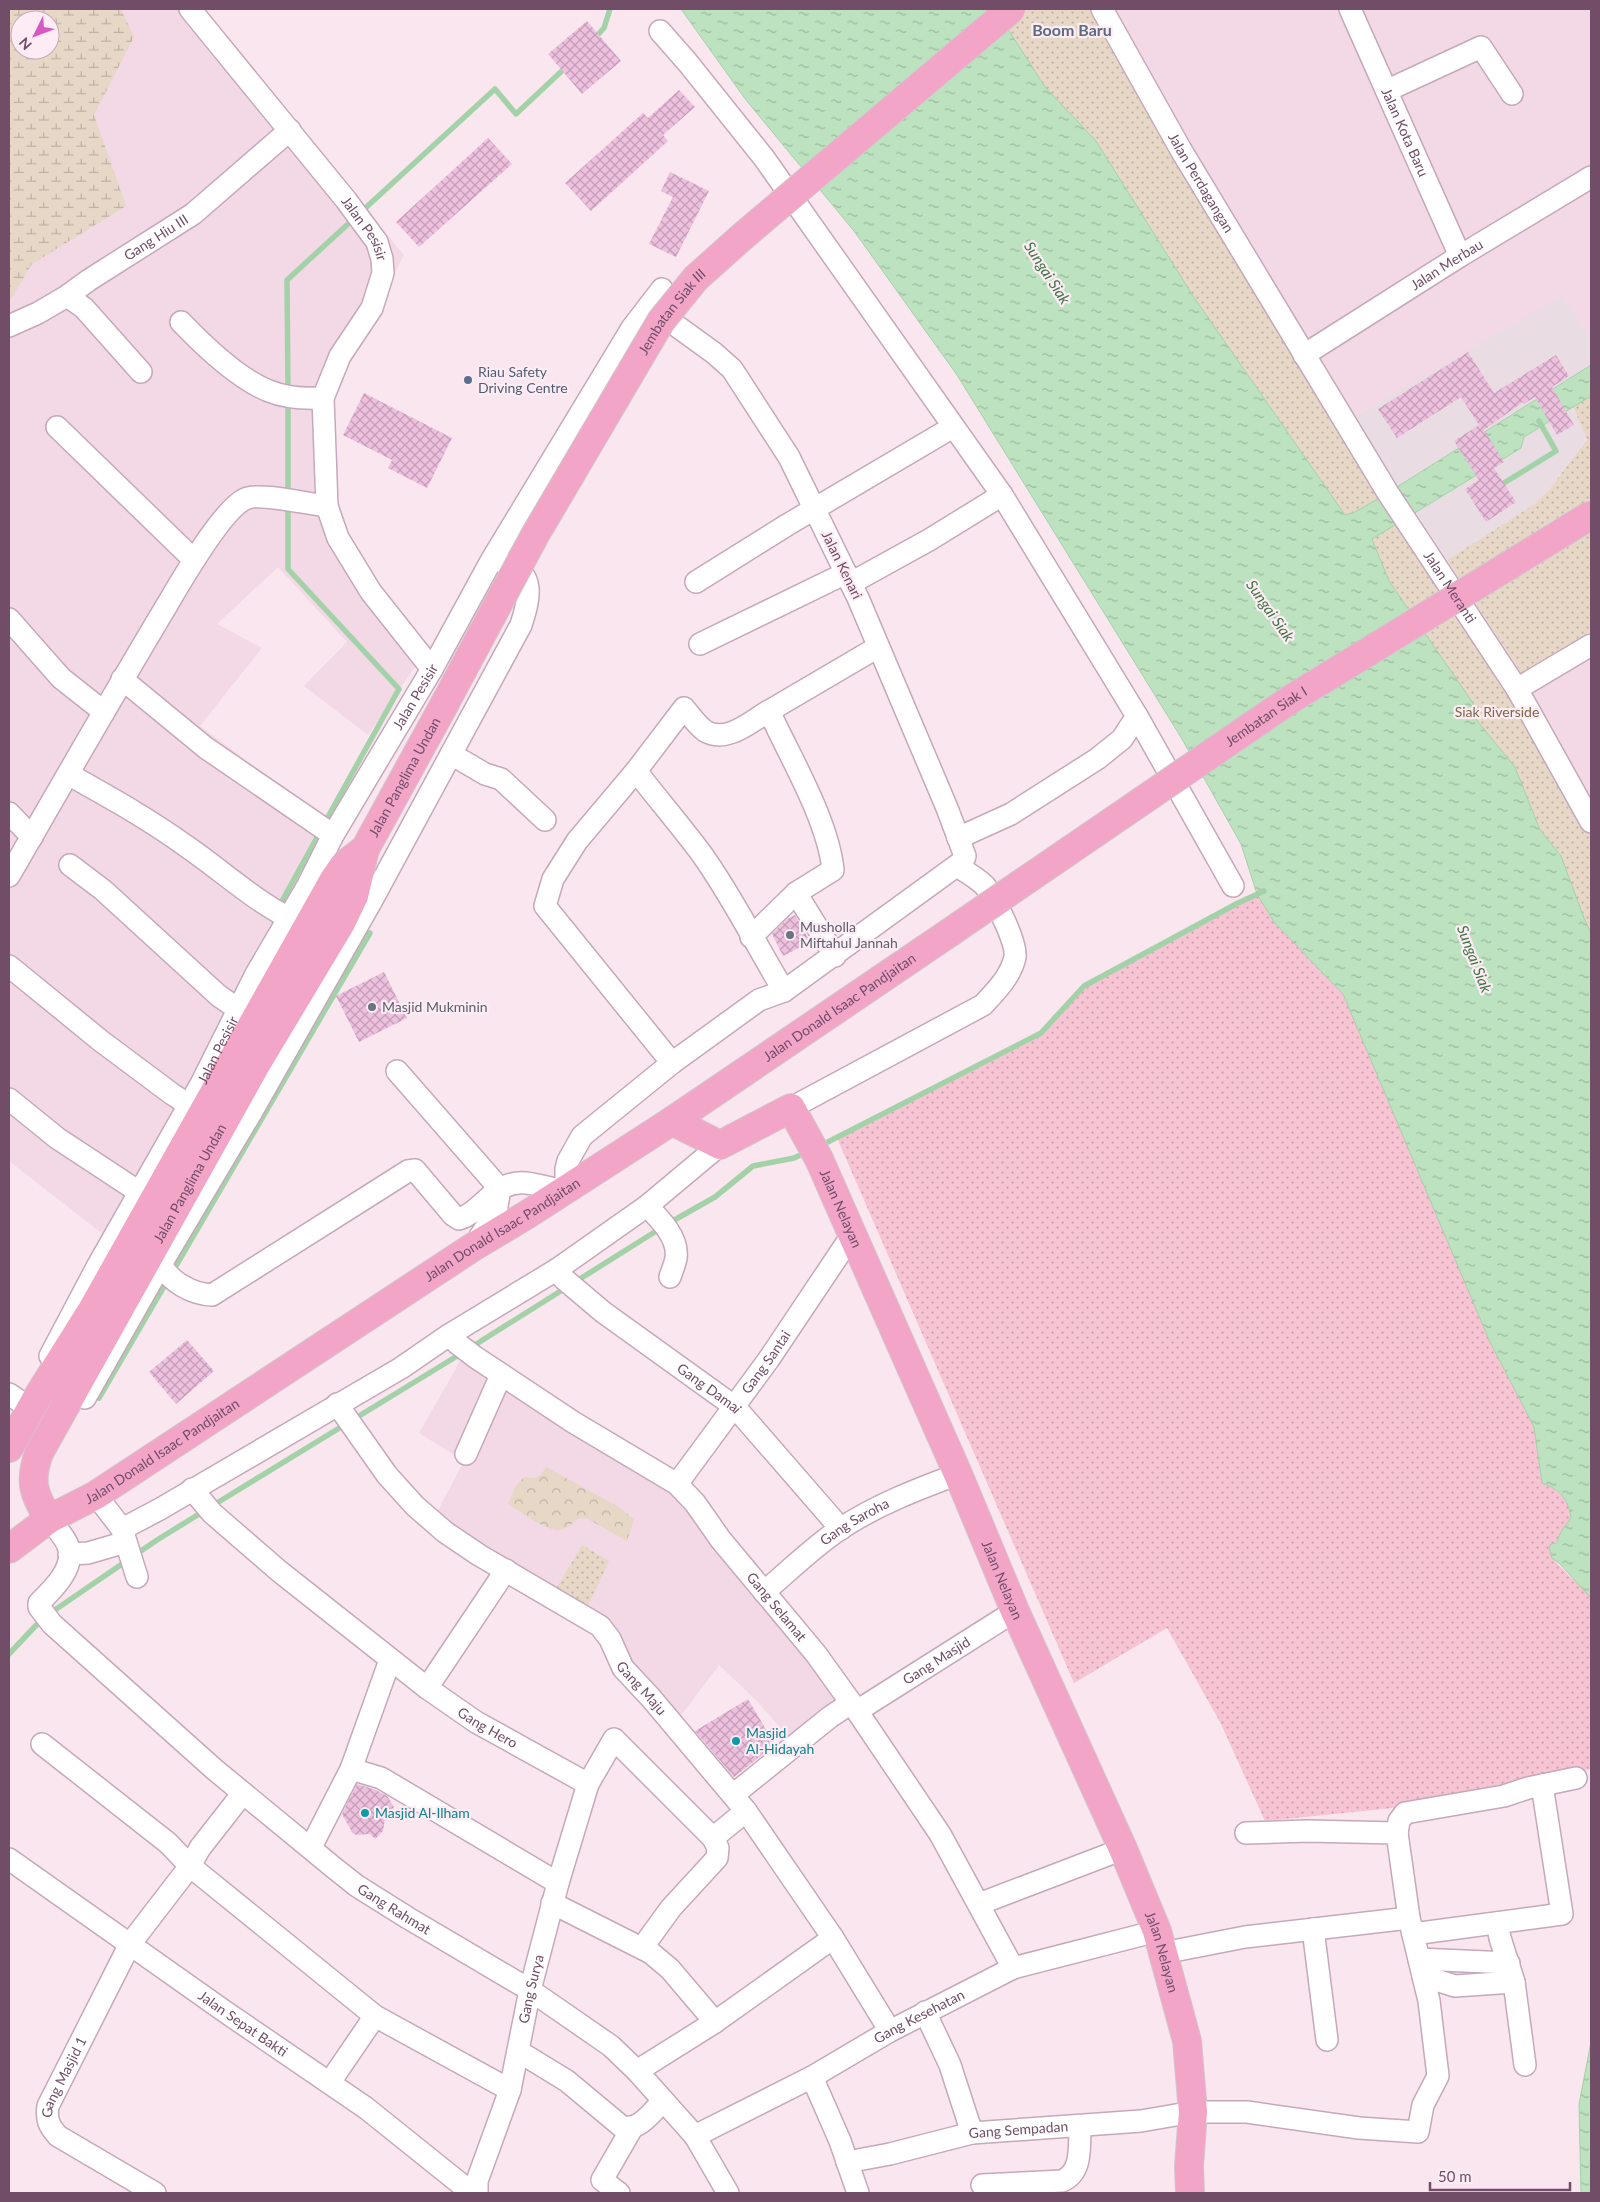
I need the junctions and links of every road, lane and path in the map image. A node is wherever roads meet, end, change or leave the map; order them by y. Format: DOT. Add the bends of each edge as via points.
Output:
graph roads {
  1 [pos="190,9"];
  2 [pos="1011,9"];
  3 [pos="1102,9"];
  4 [pos="1354,10"];
  5 [pos="660,31"];
  6 [pos="1388,90"];
  7 [pos="1512,94"];
  8 [pos="290,130"];
  9 [pos="1591,177"];
  10 [pos="1460,256"];
  11 [pos="662,290"];
  12 [pos="66,296"];
  13 [pos="649,306"];
  14 [pos="181,322"];
  15 [pos="9,326"];
  16 [pos="1304,355"];
  17 [pos="141,372"];
  18 [pos="323,398"];
  19 [pos="57,427"];
  20 [pos="953,428"];
  21 [pos="1002,495"];
  22 [pos="317,505"];
  23 [pos="814,510"];
  24 [pos="1591,515"];
  25 [pos="194,560"];
  26 [pos="491,561"];
  27 [pos="849,578"];
  28 [pos="696,582"];
  29 [pos="9,619"];
  30 [pos="700,644"];
  31 [pos="1591,645"];
  32 [pos="878,647"];
  33 [pos="432,669"];
  34 [pos="122,679"];
  35 [pos="1518,690"];
  36 [pos="444,705"];
  37 [pos="769,711"];
  38 [pos="104,712"];
  39 [pos="1137,716"];
  40 [pos="451,754"];
  41 [pos="636,771"];
  42 [pos="68,774"];
  43 [pos="9,813"];
  44 [pos="545,820"];
  45 [pos="1591,822"];
  46 [pos="330,832"];
  47 [pos="32,837"];
  48 [pos="958,838"];
  49 [pos="364,849"];
  50 [pos="70,865"];
  51 [pos="957,866"];
  52 [pos="9,876"];
  53 [pos="1233,886"];
  54 [pos="796,893"];
  55 [pos="276,911"];
  56 [pos="949,933"];
  57 [pos="751,937"];
  58 [pos="835,956"];
  59 [pos="9,966"];
  60 [pos="784,991"];
  61 [pos="230,1003"];
  62 [pos="672,1063"];
  63 [pos="266,1068"];
  64 [pos="397,1071"];
  65 [pos="9,1099"];
  66 [pos="181,1100"];
  67 [pos="244,1107"];
  68 [pos="791,1108"];
  69 [pos="672,1121"];
  70 [pos="720,1145"];
  71 [pos="169,1156"];
  72 [pos="566,1188"];
  73 [pos="134,1189"];
  74 [pos="500,1189"];
  75 [pos="654,1213"];
  76 [pos="852,1235"];
  77 [pos="473,1247"];
  78 [pos="170,1275"];
  79 [pos="560,1275"];
  80 [pos="670,1277"];
  81 [pos="102,1315"];
  82 [pos="453,1340"];
  83 [pos="502,1375"];
  84 [pos="9,1394"];
  85 [pos="35,1395"];
  86 [pos="735,1407"];
  87 [pos="345,1417"];
  88 [pos="9,1448"];
  89 [pos="39,1453"];
  90 [pos="466,1454"];
  91 [pos="958,1474"];
  92 [pos="677,1484"];
  93 [pos="96,1496"];
  94 [pos="202,1501"];
  95 [pos="49,1519"];
  96 [pos="841,1529"];
  97 [pos="9,1548"];
  98 [pos="129,1553"];
  99 [pos="69,1554"];
  100 [pos="506,1570"];
  101 [pos="764,1592"];
  102 [pos="1015,1611"];
  103 [pos="390,1660"];
  104 [pos="427,1688"];
  105 [pos="854,1707"];
  106 [pos="42,1744"];
  107 [pos="351,1769"];
  108 [pos="1576,1778"];
  109 [pos="588,1784"];
  110 [pos="1542,1785"];
  111 [pos="243,1793"];
  112 [pos="739,1803"];
  113 [pos="1246,1832"];
  114 [pos="1397,1833"];
  115 [pos="713,1838"];
  116 [pos="311,1848"];
  117 [pos="1123,1849"];
  118 [pos="9,1859"];
  119 [pos="190,1866"];
  120 [pos="558,1883"];
  121 [pos="552,1904"];
  122 [pos="979,1904"];
  123 [pos="1497,1923"];
  124 [pos="1411,1926"];
  125 [pos="1313,1930"];
  126 [pos="833,1938"];
  127 [pos="1160,1942"];
  128 [pos="130,1944"];
  129 [pos="642,1948"];
  130 [pos="1013,1968"];
  131 [pos="1421,1968"];
  132 [pos="1512,1972"];
  133 [pos="530,1990"];
  134 [pos="925,2012"];
  135 [pos="375,2016"];
  136 [pos="715,2022"];
  137 [pos="890,2031"];
  138 [pos="1327,2040"];
  139 [pos="518,2051"];
  140 [pos="1525,2065"];
  141 [pos="637,2071"];
  142 [pos="812,2077"];
  143 [pos="330,2082"];
  144 [pos="510,2090"];
  145 [pos="663,2101"];
  146 [pos="1193,2112"];
  147 [pos="1080,2126"];
  148 [pos="632,2128"];
  149 [pos="972,2133"];
  150 [pos="695,2136"];
  151 [pos="847,2162"];
  152 [pos="982,2184"];
  153 [pos="154,2193"];
  154 [pos="472,2193"];
  155 [pos="477,2193"];
  156 [pos="619,2193"];
  157 [pos="728,2193"];
  158 [pos="858,2193"];
  159 [pos="1190,2193"];
  1 -- 8 [label="street, Jalan Pesisir"];
  2 -- 36 [label="main road, Jembatan Siak III, bridge" via="743,236 696,278 666,314 535,535"];
  3 -- 16 [label="street, Jalan Perdagangan" via="1181,150"];
  4 -- 6 [label="street, Jalan Kota Baru"];
  5 -- 20 [label="street" via="764,158"];
  6 -- 7 [label="street" via="1481,47"];
  6 -- 10 [label="street, Jalan Kota Baru"];
  8 -- 12 [label="street, Gang Hiu III" via="193,214"];
  8 -- 18 [label="street, Jalan Pesisir" via="368,229 377,242 382,259 383,273 372,308 340,356"];
  9 -- 10 [label="street, Jalan Merbau"];
  10 -- 16 [label="street, Jalan Merbau"];
  11 -- 13 [label="street"];
  12 -- 15 [label="street, Gang Hiu III"];
  12 -- 17 [label="street" via="84,308"];
  13 -- 23 [label="street, Jalan Kenari" via="732,370 789,457"];
  13 -- 26 [label="street" via="632,328"];
  14 -- 18 [label="street" via="205,346 257,385 302,399"];
  16 -- 35 [label="street, Jalan Meranti" via="1388,493"];
  18 -- 22 [label="street, Jalan Pesisir"];
  19 -- 25 [label="street"];
  20 -- 21 [label="street"];
  20 -- 23 [label="street"];
  21 -- 27 [label="street" via="929,540"];
  21 -- 39 [label="street"];
  22 -- 25 [label="street" via="256,496 242,500"];
  22 -- 33 [label="street, Jalan Pesisir" via="371,592"];
  23 -- 27 [label="street, Jalan Kenari"];
  23 -- 28 [label="street"];
  24 -- 56 [label="main road, Jembatan Siak I, bridge" via="1291,699"];
  25 -- 34 [label="street"];
  26 -- 33 [label="street"];
  26 -- 40 [label="street" via="510,565 521,572 529,585 528,606 521,625"];
  27 -- 30 [label="street"];
  27 -- 32 [label="street, Jalan Kenari"];
  29 -- 38 [label="street" via="61,678"];
  31 -- 35 [label="street"];
  32 -- 37 [label="street"];
  32 -- 48 [label="street, Jalan Kenari"];
  33 -- 46 [label="street, Jalan Pesisir"];
  34 -- 38 [label="street"];
  34 -- 46 [label="street" via="206,748"];
  35 -- 45 [label="street, Jalan Meranti"];
  36 -- 49 [label="main road, Jalan Panglima Undan"];
  37 -- 41 [label="street" via="736,731 716,735 705,730 684,708"];
  37 -- 54 [label="street" via="798,771 832,857 834,870"];
  38 -- 42 [label="street"];
  39 -- 48 [label="street" via="1122,739 1098,759 1011,814"];
  39 -- 53 [label="street"];
  40 -- 44 [label="street" via="485,774 501,779"];
  40 -- 63 [label="street" via="372,900"];
  41 -- 57 [label="street" via="701,853 732,900"];
  41 -- 62 [label="street" via="577,841 553,879 545,906"];
  42 -- 47 [label="street"];
  42 -- 55 [label="street" via="186,845"];
  43 -- 47 [label="street"];
  46 -- 55 [label="street, Jalan Pesisir"];
  47 -- 52 [label="street"];
  48 -- 51 [label="street, Jalan Kenari" via="965,856"];
  49 -- 63 [label="main road, Jalan Panglima Undan" via="354,896"];
  49 -- 71 [label="main road, Jalan Panglima Undan" via="344,865 333,881"];
  50 -- 61 [label="street" via="103,890"];
  51 -- 58 [label="street"];
  51 -- 68 [label="street" via="985,887 1012,940 1015,954 1006,977 983,1005"];
  54 -- 57 [label="street"];
  54 -- 58 [label="street"];
  55 -- 61 [label="street, Jalan Pesisir"];
  56 -- 69 [label="main road, Jalan Donald Isaac Pandjaitan"];
  57 -- 60 [label="street"];
  58 -- 60 [label="street"];
  59 -- 66 [label="street" via="101,1041"];
  60 -- 62 [label="street" via="759,1000"];
  61 -- 66 [label="street, Jalan Pesisir"];
  62 -- 72 [label="street" via="582,1136 568,1161"];
  63 -- 67 [label="main road, Jalan Panglima Undan"];
  64 -- 74 [label="street"];
  65 -- 73 [label="street" via="56,1138"];
  66 -- 71 [label="street, Jalan Pesisir"];
  67 -- 78 [label="street"];
  67 -- 81 [label="main road, Jalan Panglima Undan"];
  68 -- 70 [label="main road"];
  68 -- 76 [label="main road, Jalan Nelayan" via="819,1158"];
  69 -- 70 [label="main road"];
  69 -- 72 [label="main road, Jalan Donald Isaac Pandjaitan"];
  70 -- 75 [label="street"];
  71 -- 73 [label="street, Jalan Pesisir"];
  71 -- 81 [label="main road, Jalan Panglima Undan"];
  72 -- 74 [label="street" via="529,1182"];
  72 -- 77 [label="main road, Jalan Donald Isaac Pandjaitan"];
  73 -- 85 [label="street, Jalan Pesisir" via="52,1351"];
  74 -- 77 [label="street" via="496,1212"];
  74 -- 78 [label="street" via="476,1210 459,1219 415,1170 408,1171 212,1295 201,1294"];
  75 -- 79 [label="street"];
  75 -- 80 [label="street" via="672,1237 677,1256"];
  76 -- 86 [label="street, Gang Santai"];
  76 -- 91 [label="main road, Jalan Nelayan"];
  77 -- 93 [label="main road, Jalan Donald Isaac Pandjaitan"];
  78 -- 89 [label="street" via="62,1436"];
  79 -- 82 [label="street"];
  79 -- 86 [label="street, Gang Damai" via="611,1317"];
  81 -- 85 [label="main road, Jalan Panglima Undan"];
  81 -- 89 [label="main road, Jalan Panglima Undan"];
  82 -- 83 [label="street, Gang Selamat"];
  82 -- 87 [label="street" via="401,1368"];
  83 -- 90 [label="street"];
  83 -- 92 [label="street, Gang Selamat"];
  84 -- 85 [label="street"];
  85 -- 88 [label="main road, Jalan Panglima Undan"];
  86 -- 92 [label="street, Gang Santai"];
  86 -- 96 [label="street, Gang Damai"];
  87 -- 94 [label="street"];
  87 -- 100 [label="street, Gang Maju" via="387,1475 416,1506 452,1536"];
  89 -- 95 [label="main road, Jalan Panglima Undan" via="33,1470 33,1487"];
  91 -- 96 [label="street, Gang Saroha" via="889,1502"];
  91 -- 102 [label="main road, Jalan Nelayan"];
  92 -- 101 [label="street, Gang Selamat"];
  93 -- 95 [label="main road, Jalan Donald Isaac Pandjaitan"];
  93 -- 98 [label="street"];
  94 -- 98 [label="street"];
  94 -- 103 [label="street, Gang Hero" via="279,1571"];
  95 -- 97 [label="main road, Jalan Donald Isaac Pandjaitan"];
  95 -- 99 [label="street" via="69,1548"];
  96 -- 101 [label="street, Gang Saroha"];
  98 -- 99 [label="street"];
  99 -- 111 [label="street, Gang Rahmat" via="66,1570 39,1607 52,1624"];
  100 -- 104 [label="street"];
  100 -- 112 [label="street, Gang Maju" via="600,1626 610,1639 623,1668"];
  101 -- 105 [label="street, Gang Selamat" via="816,1654"];
  102 -- 105 [label="street, Gang Masjid"];
  102 -- 117 [label="main road, Jalan Nelayan"];
  103 -- 104 [label="street, Gang Hero"];
  103 -- 107 [label="street"];
  104 -- 109 [label="street, Gang Hero" via="476,1722"];
  105 -- 112 [label="street, Gang Masjid" via="830,1716"];
  105 -- 122 [label="street, Gang Selamat" via="940,1834"];
  106 -- 119 [label="street" via="168,1843"];
  107 -- 116 [label="street"];
  107 -- 120 [label="street" via="381,1778"];
  108 -- 110 [label="street"];
  109 -- 115 [label="street" via="614,1739"];
  109 -- 120 [label="street, Gang Surya"];
  110 -- 114 [label="street" via="1504,1796 1405,1813 1398,1822"];
  110 -- 123 [label="street, Gang Kesehatan" via="1562,1914"];
  111 -- 116 [label="street, Gang Rahmat"];
  111 -- 119 [label="street"];
  112 -- 115 [label="street"];
  112 -- 126 [label="street, Gang Maju"];
  113 -- 114 [label="street"];
  114 -- 124 [label="street"];
  115 -- 129 [label="street" via="718,1848 717,1858 671,1908"];
  116 -- 133 [label="street, Gang Rahmat" via="357,1886"];
  117 -- 122 [label="street"];
  117 -- 127 [label="main road, Jalan Nelayan"];
  118 -- 128 [label="street, Jalan Sepat Bakti"];
  119 -- 128 [label="street"];
  119 -- 135 [label="street"];
  120 -- 121 [label="street, Gang Surya"];
  121 -- 129 [label="street"];
  121 -- 133 [label="street, Gang Surya"];
  122 -- 130 [label="street, Gang Selamat"];
  123 -- 124 [label="street, Gang Kesehatan"];
  123 -- 132 [label="street"];
  124 -- 125 [label="street, Gang Kesehatan"];
  124 -- 131 [label="street"];
  125 -- 127 [label="street, Gang Kesehatan"];
  125 -- 138 [label="street"];
  126 -- 136 [label="street"];
  126 -- 137 [label="street, Gang Maju"];
  127 -- 130 [label="street, Gang Kesehatan"];
  127 -- 146 [label="main road, Jalan Nelayan" via="1187,2041"];
  128 -- 143 [label="street, Jalan Sepat Bakti" via="227,2014"];
  128 -- 153 [label="street, Gang Masjid 1" via="53,2094 46,2117 58,2136"];
  129 -- 136 [label="street" via="670,1969"];
  130 -- 134 [label="street, Gang Kesehatan"];
  131 -- 132 [label="street" via="1455,1986"];
  131 -- 146 [label="street, Gang Sempadan" via="1429,2001 1438,2076 1423,2105 1418,2132 1359,2128 1247,2112"];
  132 -- 140 [label="street"];
  133 -- 139 [label="street, Gang Surya"];
  133 -- 141 [label="street, Gang Rahmat" via="611,2046"];
  134 -- 137 [label="street, Gang Kesehatan"];
  134 -- 149 [label="street" via="950,2065"];
  135 -- 143 [label="street"];
  135 -- 144 [label="street"];
  136 -- 141 [label="street"];
  137 -- 142 [label="street, Gang Kesehatan"];
  139 -- 144 [label="street, Gang Surya"];
  139 -- 148 [label="street" via="567,2081 620,2126"];
  141 -- 145 [label="street, Gang Rahmat"];
  142 -- 150 [label="street, Gang Kesehatan"];
  142 -- 151 [label="street"];
  143 -- 154 [label="street, Jalan Sepat Bakti"];
  144 -- 155 [label="street, Gang Surya" via="477,2181"];
  145 -- 148 [label="street"];
  145 -- 150 [label="street, Gang Rahmat"];
  146 -- 147 [label="street, Gang Sempadan" via="1141,2121"];
  146 -- 159 [label="main road, Jalan Nelayan"];
  147 -- 149 [label="street, Gang Sempadan"];
  147 -- 152 [label="street" via="1078,2166 1071,2177 1062,2181"];
  148 -- 156 [label="street" via="602,2180"];
  149 -- 151 [label="street, Gang Sempadan"];
  150 -- 157 [label="street, Gang Rahmat"];
  151 -- 158 [label="street"];
}
